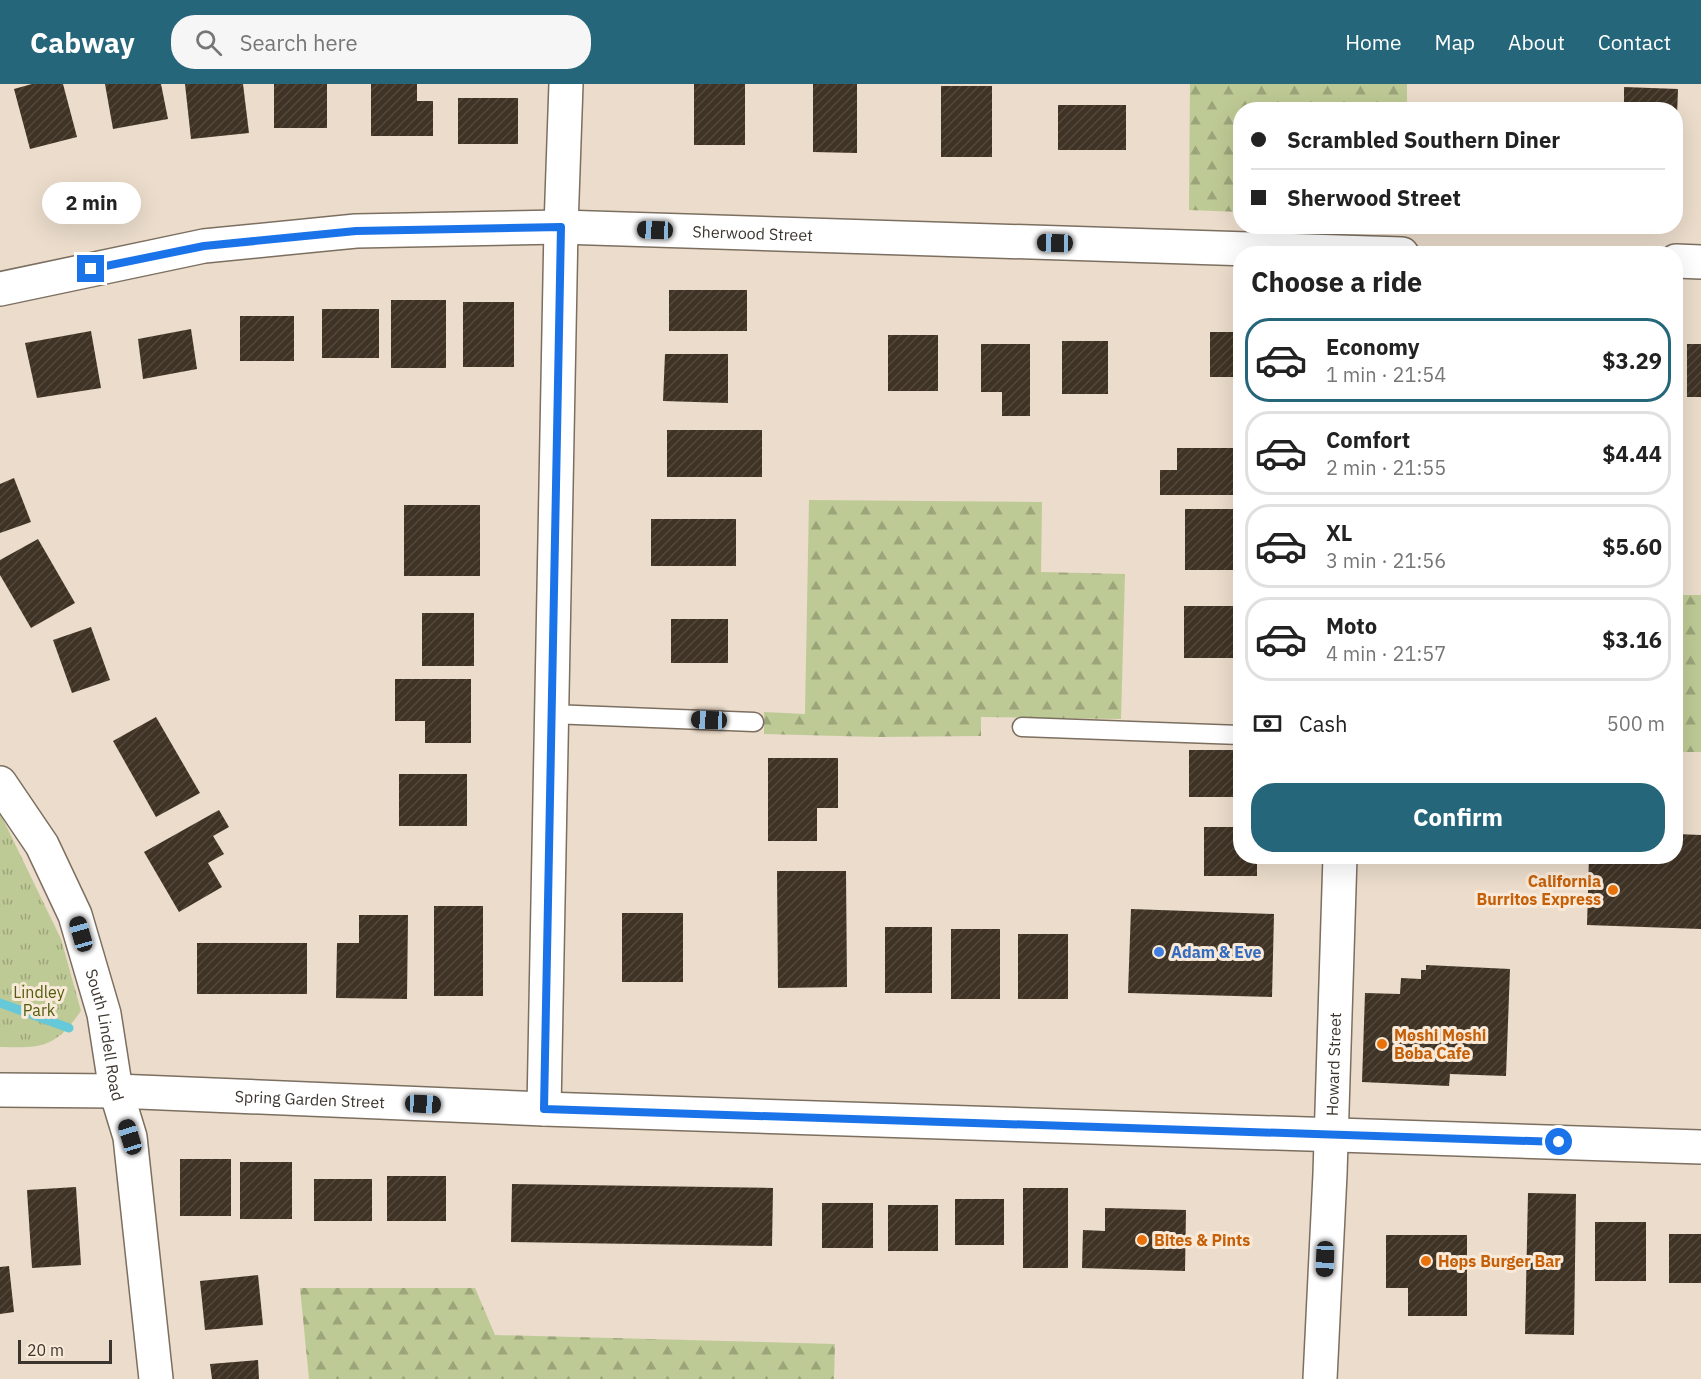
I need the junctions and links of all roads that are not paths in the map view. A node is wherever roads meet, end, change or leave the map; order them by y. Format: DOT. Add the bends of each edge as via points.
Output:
graph roads {
  1 [pos="566,84"];
  2 [pos="561,227"];
  3 [pos="1233,249"];
  4 [pos="1683,261"];
  5 [pos="1701,262"];
  6 [pos="0,289"];
  7 [pos="551,714"];
  8 [pos="754,722"];
  9 [pos="1022,727"];
  10 [pos="1233,735"];
  11 [pos="0,783"];
  12 [pos="1340,864"];
  13 [pos="0,1090"];
  14 [pos="116,1091"];
  15 [pos="544,1109"];
  16 [pos="1331,1135"];
  17 [pos="1701,1146"];
  18 [pos="156,1379"];
  19 [pos="1320,1379"];
  1 -- 2 [label="street"];
  2 -- 3 [label="street, Sherwood Street"];
  2 -- 6 [label="street, Sherwood Street" via="356,231 204,246"];
  2 -- 7 [label="street"];
  4 -- 5 [label="street"];
  7 -- 8 [label="lane"];
  7 -- 15 [label="street"];
  9 -- 10 [label="lane"];
  11 -- 14 [label="street, South Lindell Road" via="42,845 75,915 104,1014"];
  12 -- 16 [label="street, Howard Street"];
  13 -- 14 [label="street, Spring Garden Street"];
  14 -- 15 [label="street, Spring Garden Street"];
  14 -- 18 [label="street, South Lindell Road" via="130,1137"];
  15 -- 16 [label="street, Spring Garden Street"];
  16 -- 17 [label="street, Spring Garden Street"];
  16 -- 19 [label="street, Howard Street"];
}
